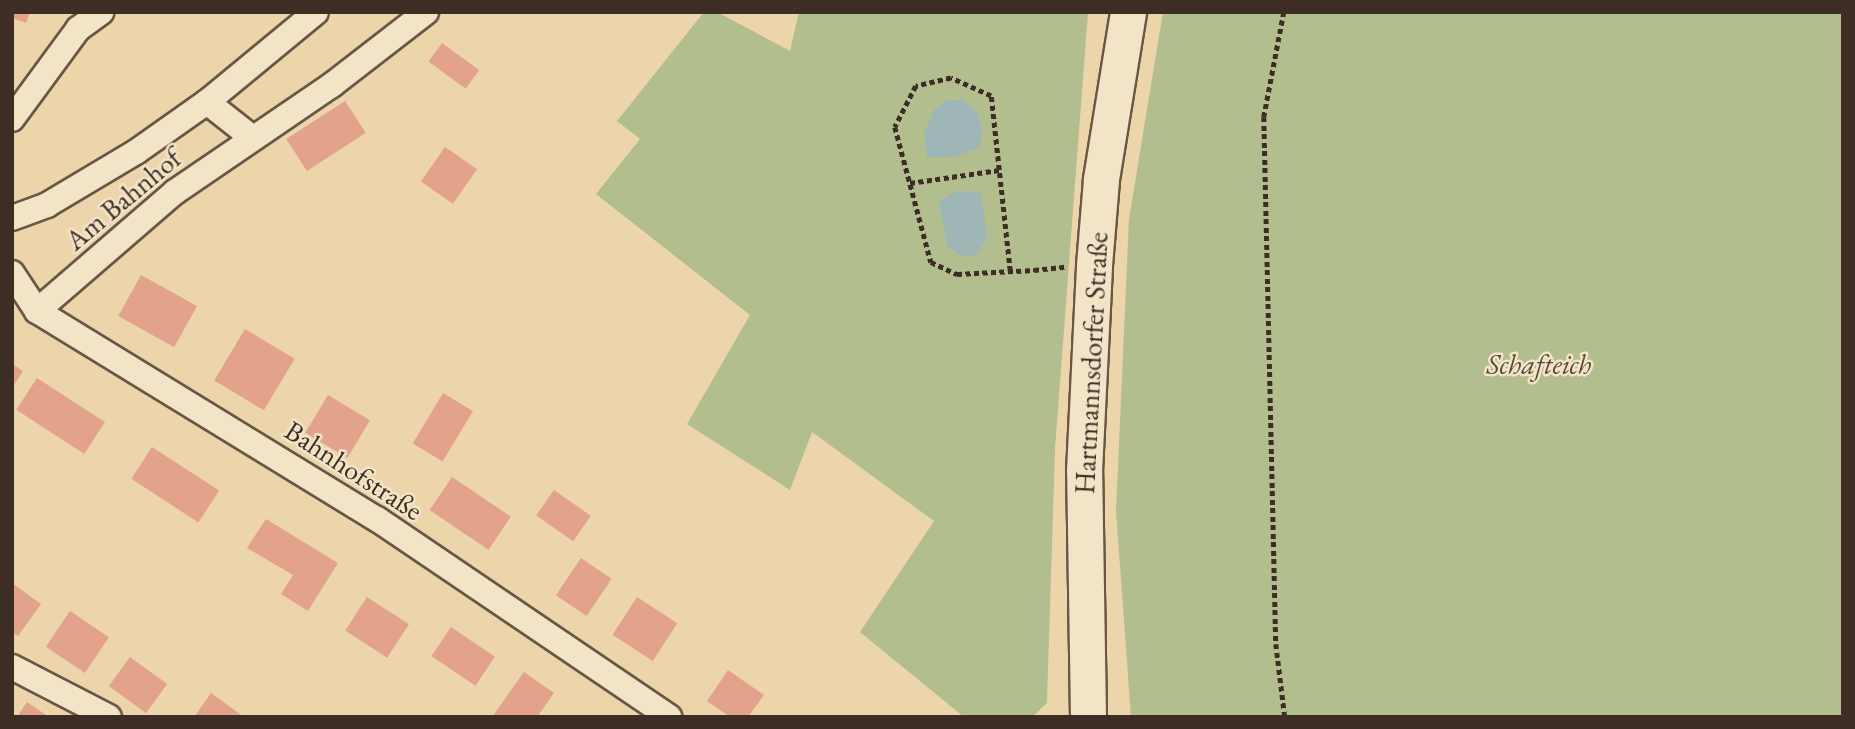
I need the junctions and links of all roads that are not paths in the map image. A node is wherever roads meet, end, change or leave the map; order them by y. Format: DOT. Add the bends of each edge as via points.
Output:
graph roads {
  1 [pos="101,12"];
  2 [pos="316,12"];
  3 [pos="426,12"];
  4 [pos="1128,12"];
  5 [pos="207,102"];
  6 [pos="12,119"];
  7 [pos="250,136"];
  8 [pos="12,218"];
  9 [pos="12,273"];
  10 [pos="37,311"];
  11 [pos="12,667"];
  12 [pos="109,717"];
  13 [pos="669,717"];
  14 [pos="1088,717"];
  1 -- 6 [label="street" via="78,29"];
  2 -- 5 [label="street, Am Bahnhof"];
  3 -- 7 [label="street, Am Bahnhof" via="332,85"];
  4 -- 14 [label="main road, Hartmannsdorfer Straße" via="1101,179 1094,265 1084,471"];
  5 -- 7 [label="street"];
  5 -- 8 [label="street, Am Bahnhof" via="47,205"];
  7 -- 10 [label="street, Am Bahnhof" via="175,192"];
  9 -- 10 [label="street, Bahnhofstraße"];
  10 -- 13 [label="street, Bahnhofstraße" via="377,519"];
  11 -- 12 [label="street"];
}
